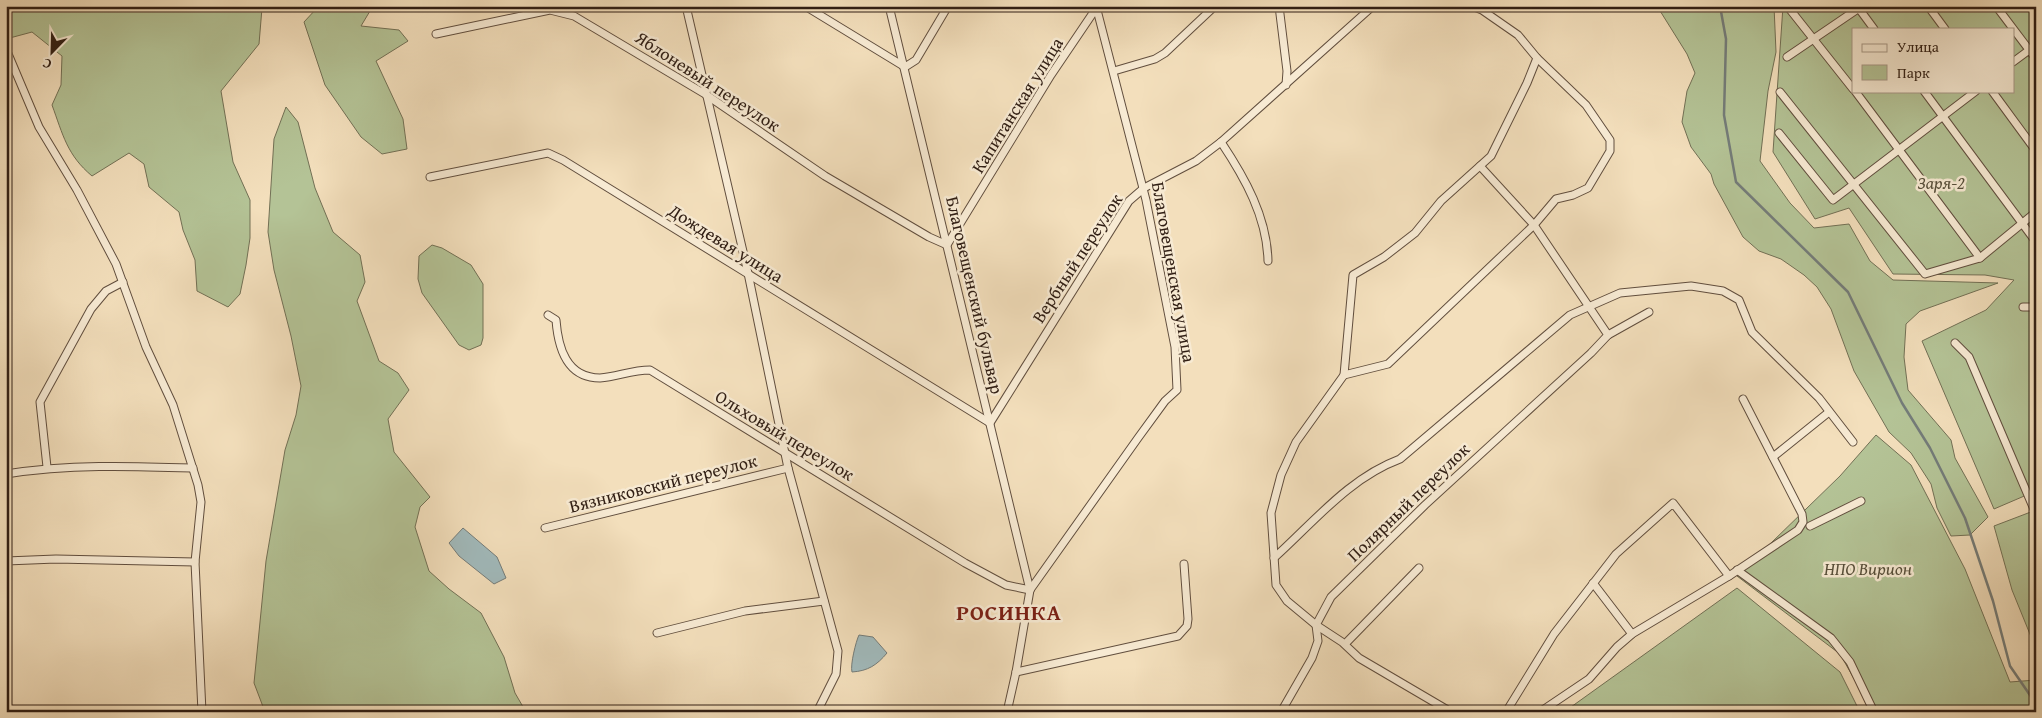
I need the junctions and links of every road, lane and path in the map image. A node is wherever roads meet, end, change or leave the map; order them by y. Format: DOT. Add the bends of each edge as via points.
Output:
graph roads {
  1 [pos="686,6"];
  2 [pos="805,6"];
  3 [pos="889,6"];
  4 [pos="948,6"];
  5 [pos="1215,6"];
  6 [pos="1279,6"];
  7 [pos="1373,6"];
  8 [pos="1472,6"];
  9 [pos="1928,6"];
  10 [pos="1996,6"];
  11 [pos="1097,7"];
  12 [pos="1788,7"];
  13 [pos="1859,7"];
  14 [pos="1873,28"];
  15 [pos="1944,28"];
  16 [pos="2012,28"];
  17 [pos="2014,30"];
  18 [pos="436,34"];
  19 [pos="1815,40"];
  20 [pos="2036,45"];
  21 [pos="6,49"];
  22 [pos="2029,50"];
  23 [pos="1787,57"];
  24 [pos="1537,58"];
  25 [pos="2036,59"];
  26 [pos="2014,61"];
  27 [pos="905,67"];
  28 [pos="1114,71"];
  29 [pos="1286,85"];
  30 [pos="1852,87"];
  31 [pos="1780,92"];
  32 [pos="1856,92"];
  33 [pos="1925,92"];
  34 [pos="1975,92"];
  35 [pos="1993,92"];
  36 [pos="705,94"];
  37 [pos="1942,115"];
  38 [pos="1780,133"];
  39 [pos="1221,142"];
  40 [pos="1898,148"];
  41 [pos="2036,151"];
  42 [pos="1480,166"];
  43 [pos="430,177"];
  44 [pos="1854,182"];
  45 [pos="1144,188"];
  46 [pos="2036,212"];
  47 [pos="2021,223"];
  48 [pos="1534,225"];
  49 [pos="2036,242"];
  50 [pos="947,245"];
  51 [pos="1980,258"];
  52 [pos="1268,261"];
  53 [pos="748,273"];
  54 [pos="123,282"];
  55 [pos="1588,307"];
  56 [pos="2023,307"];
  57 [pos="2036,307"];
  58 [pos="1649,312"];
  59 [pos="548,315"];
  60 [pos="1608,335"];
  61 [pos="1955,343"];
  62 [pos="1344,375"];
  63 [pos="1743,399"];
  64 [pos="1829,412"];
  65 [pos="990,423"];
  66 [pos="1854,442"];
  67 [pos="786,453"];
  68 [pos="1773,457"];
  69 [pos="47,467"];
  70 [pos="193,468"];
  71 [pos="788,468"];
  72 [pos="6,474"];
  73 [pos="1860,501"];
  74 [pos="2036,513"];
  75 [pos="1810,526"];
  76 [pos="545,528"];
  77 [pos="1274,558"];
  78 [pos="6,561"];
  79 [pos="195,562"];
  80 [pos="1184,564"];
  81 [pos="1419,568"];
  82 [pos="1737,570"];
  83 [pos="1729,576"];
  84 [pos="1593,583"];
  85 [pos="1030,590"];
  86 [pos="824,601"];
  87 [pos="1316,625"];
  88 [pos="657,632"];
  89 [pos="1632,634"];
  90 [pos="1344,644"];
  91 [pos="1016,672"];
  92 [pos="202,712"];
  93 [pos="817,712"];
  94 [pos="1007,712"];
  95 [pos="1281,712"];
  96 [pos="1451,712"];
  97 [pos="1506,712"];
  98 [pos="1540,712"];
  99 [pos="1874,712"];
  1 -- 36 [label="street"];
  2 -- 27 [label="street"];
  3 -- 27 [label="street, Благовещенский бульвар"];
  4 -- 27 [label="street" via="916,60"];
  5 -- 28 [label="street" via="1166,53"];
  6 -- 29 [label="street"];
  7 -- 29 [label="street, Вербный переулок"];
  8 -- 24 [label="street" via="1518,35"];
  9 -- 15 [label="street"];
  10 -- 16 [label="street"];
  11 -- 28 [label="street, Благовещенская улица"];
  11 -- 50 [label="street, Капитанская улица" via="1051,75"];
  12 -- 19 [label="street"];
  13 -- 14 [label="street"];
  13 -- 19 [label="street"];
  17 -- 22 [label="street"];
  18 -- 36 [label="street, Яблоневый переулок" via="550,10 563,12"];
  19 -- 23 [label="street"];
  19 -- 30 [label="street"];
  20 -- 22 [label="street"];
  21 -- 54 [label="street" via="39,126 77,190"];
  22 -- 25 [label="street"];
  22 -- 26 [label="street"];
  24 -- 42 [label="street" via="1499,140"];
  24 -- 48 [label="street" via="1586,105 1610,140 1610,151 1588,188 1573,196 1556,199"];
  27 -- 50 [label="street, Благовещенский бульвар"];
  28 -- 45 [label="street, Благовещенская улица"];
  29 -- 39 [label="street, Вербный переулок"];
  31 -- 44 [label="street"];
  32 -- 40 [label="street"];
  33 -- 37 [label="street"];
  34 -- 37 [label="street"];
  35 -- 41 [label="street"];
  36 -- 50 [label="street, Яблоневый переулок" via="825,176"];
  36 -- 53 [label="street"];
  37 -- 40 [label="street"];
  37 -- 47 [label="street"];
  38 -- 44 [label="street" via="1833,200"];
  39 -- 45 [label="street, Вербный переулок" via="1196,161"];
  39 -- 52 [label="street" via="1244,177 1262,222"];
  40 -- 44 [label="street"];
  40 -- 51 [label="street"];
  42 -- 48 [label="street"];
  42 -- 62 [label="street" via="1441,201 1415,233 1353,275"];
  43 -- 53 [label="street, Дождевая улица" via="548,153"];
  44 -- 51 [label="street" via="1925,274"];
  45 -- 65 [label="street, Вербный переулок" via="1128,201"];
  45 -- 85 [label="street, Благовещенская улица" via="1175,347 1177,390 1165,401"];
  46 -- 47 [label="street"];
  47 -- 49 [label="street"];
  47 -- 51 [label="street"];
  48 -- 55 [label="street"];
  48 -- 62 [label="street" via="1388,364"];
  50 -- 65 [label="street, Благовещенский бульвар"];
  53 -- 65 [label="street, Дождевая улица"];
  53 -- 67 [label="street"];
  54 -- 69 [label="street" via="106,291 91,310 40,402"];
  54 -- 70 [label="street" via="146,347 173,405"];
  55 -- 60 [label="street"];
  55 -- 64 [label="street" via="1620,293 1691,286 1723,291 1739,300 1752,332 1819,398"];
  55 -- 77 [label="street" via="1570,315 1400,459 1342,493"];
  56 -- 57 [label="street"];
  58 -- 60 [label="street"];
  59 -- 67 [label="street, Ольховый переулок" via="556,320 564,359 576,371 599,378 650,370"];
  60 -- 87 [label="street, Полярный переулок" via="1424,505 1331,597"];
  61 -- 74 [label="street" via="1969,357"];
  62 -- 77 [label="street" via="1296,442 1281,476 1271,513"];
  63 -- 68 [label="street"];
  64 -- 66 [label="street"];
  64 -- 68 [label="street"];
  65 -- 85 [label="street, Благовещенский бульвар"];
  67 -- 71 [label="street"];
  67 -- 85 [label="street, Ольховый переулок" via="965,563 1006,585"];
  68 -- 82 [label="street" via="1803,522 1798,530"];
  69 -- 70 [label="street"];
  69 -- 72 [label="street"];
  70 -- 79 [label="street" via="201,502"];
  71 -- 76 [label="street, Вязниковский переулок"];
  71 -- 86 [label="street"];
  73 -- 75 [label="street"];
  77 -- 87 [label="street" via="1276,584 1287,601"];
  78 -- 79 [label="street"];
  79 -- 92 [label="street"];
  80 -- 91 [label="street" via="1188,619 1187,626 1178,636"];
  81 -- 90 [label="street"];
  82 -- 83 [label="street"];
  82 -- 99 [label="street" via="1831,638 1850,662"];
  83 -- 84 [label="street" via="1673,503 1616,554"];
  83 -- 89 [label="street"];
  84 -- 89 [label="street"];
  84 -- 97 [label="street" via="1554,634"];
  85 -- 91 [label="street"];
  86 -- 88 [label="street" via="745,611"];
  86 -- 93 [label="street" via="838,651 838,664 831,687"];
  87 -- 90 [label="street"];
  87 -- 95 [label="street, Полярный переулок" via="1318,641 1312,658"];
  89 -- 98 [label="street" via="1589,679"];
  90 -- 96 [label="street" via="1359,658"];
  91 -- 94 [label="street"];
}
